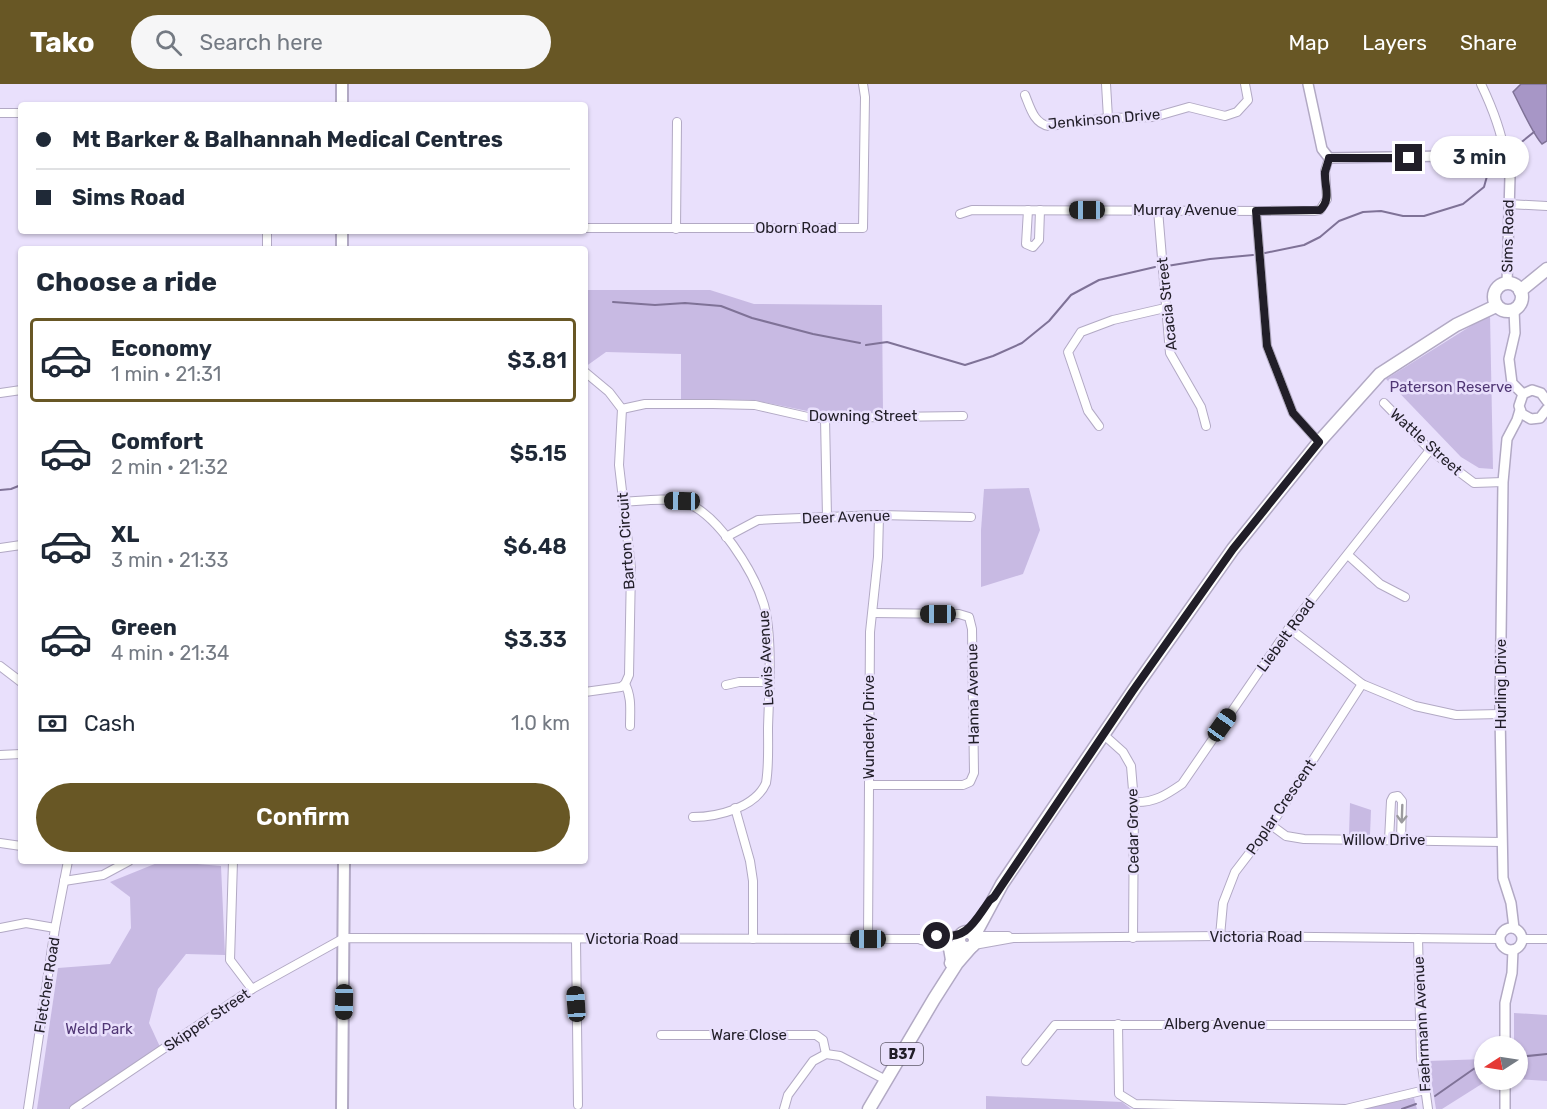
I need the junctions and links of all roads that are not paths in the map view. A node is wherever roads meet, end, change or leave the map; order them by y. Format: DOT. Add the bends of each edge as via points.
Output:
graph roads {
  1 [pos="342,84"];
  2 [pos="863,84"];
  3 [pos="1106,84"];
  4 [pos="1245,84"];
  5 [pos="1308,84"];
  6 [pos="1481,84"];
  7 [pos="1025,95"];
  8 [pos="342,102"];
  9 [pos="18,112"];
  10 [pos="0,113"];
  11 [pos="1108,117"];
  12 [pos="677,122"];
  13 [pos="1505,155"];
  14 [pos="1329,158"];
  15 [pos="1508,204"];
  16 [pos="1547,206"];
  17 [pos="1028,210"];
  18 [pos="1040,210"];
  19 [pos="1158,210"];
  20 [pos="1256,211"];
  21 [pos="960,214"];
  22 [pos="588,228"];
  23 [pos="676,229"];
  24 [pos="1547,269"];
  25 [pos="1507,284"];
  26 [pos="1520,291"];
  27 [pos="1496,306"];
  28 [pos="1165,308"];
  29 [pos="1514,310"];
  30 [pos="588,374"];
  31 [pos="18,390"];
  32 [pos="0,393"];
  33 [pos="1523,394"];
  34 [pos="1546,397"];
  35 [pos="1384,403"];
  36 [pos="622,409"];
  37 [pos="1520,410"];
  38 [pos="1543,415"];
  39 [pos="963,416"];
  40 [pos="825,418"];
  41 [pos="1099,426"];
  42 [pos="1206,426"];
  43 [pos="1506,439"];
  44 [pos="1319,442"];
  45 [pos="1430,450"];
  46 [pos="1503,482"];
  47 [pos="624,502"];
  48 [pos="879,515"];
  49 [pos="827,517"];
  50 [pos="971,517"];
  51 [pos="726,537"];
  52 [pos="18,545"];
  53 [pos="0,548"];
  54 [pos="1348,555"];
  55 [pos="1406,597"];
  56 [pos="873,613"];
  57 [pos="1289,628"];
  58 [pos="0,666"];
  59 [pos="18,680"];
  60 [pos="769,682"];
  61 [pos="625,684"];
  62 [pos="1362,684"];
  63 [pos="726,685"];
  64 [pos="588,692"];
  65 [pos="1500,714"];
  66 [pos="630,726"];
  67 [pos="1104,735"];
  68 [pos="0,754"];
  69 [pos="18,754"];
  70 [pos="869,785"];
  71 [pos="1134,802"];
  72 [pos="735,808"];
  73 [pos="693,817"];
  74 [pos="1271,825"];
  75 [pos="1389,840"];
  76 [pos="1401,840"];
  77 [pos="1502,842"];
  78 [pos="0,843"];
  79 [pos="18,846"];
  80 [pos="67,864"];
  81 [pos="123,864"];
  82 [pos="233,864"];
  83 [pos="344,864"];
  84 [pos="64,881"];
  85 [pos="994,897"];
  86 [pos="0,928"];
  87 [pos="55,928"];
  88 [pos="1514,928"];
  89 [pos="1220,936"];
  90 [pos="344,938"];
  91 [pos="1013,938"];
  92 [pos="1133,938"];
  93 [pos="1418,938"];
  94 [pos="576,939"];
  95 [pos="753,939"];
  96 [pos="868,939"];
  97 [pos="920,939"];
  98 [pos="1499,939"];
  99 [pos="1522,939"];
  100 [pos="1547,939"];
  101 [pos="969,940"];
  102 [pos="946,944"];
  103 [pos="1513,950"];
  104 [pos="952,960"];
  105 [pos="252,989"];
  106 [pos="934,999"];
  107 [pos="1118,1024"];
  108 [pos="1420,1025"];
  109 [pos="660,1035"];
  110 [pos="1505,1036"];
  111 [pos="825,1054"];
  112 [pos="1026,1061"];
  113 [pos="886,1080"];
  114 [pos="1425,1090"];
  115 [pos="1505,1090"];
  116 [pos="578,1105"];
  117 [pos="28,1109"];
  118 [pos="74,1109"];
  119 [pos="342,1109"];
  120 [pos="784,1109"];
  121 [pos="869,1109"];
  122 [pos="1428,1109"];
  123 [pos="1504,1109"];
  1 -- 8 [label="main road"];
  2 -- 23 [label="street, Oborn Road" via="863,228"];
  3 -- 11 [label="street"];
  4 -- 11 [label="street, Jenkinson Drive" via="1248,100 1231,115 1189,107 1154,117"];
  5 -- 14 [label="street" via="1319,138"];
  6 -- 13 [label="street" via="1494,112"];
  7 -- 11 [label="street, Jenkinson Drive" via="1042,125"];
  9 -- 10 [label="street"];
  12 -- 23 [label="street"];
  13 -- 14 [label="street"];
  13 -- 15 [label="street, Sims Road" via="1510,176"];
  14 -- 20 [label="street, Murray Avenue" via="1325,171 1327,199 1320,210"];
  15 -- 16 [label="street"];
  15 -- 25 [label="street, Sims Road"];
  17 -- 18 [label="street, Murray Avenue"];
  17 -- 18 [label="street" via="1026,244 1033,247 1039,240"];
  17 -- 21 [label="street, Murray Avenue" via="972,210"];
  18 -- 19 [label="street, Murray Avenue"];
  19 -- 20 [label="street, Murray Avenue"];
  19 -- 28 [label="street, Acacia Street"];
  20 -- 44 [label="street" via="1267,346 1293,413"];
  22 -- 23 [label="street, Oborn Road"];
  24 -- 26 [label="main road"];
  25 -- 26 [label="main road"];
  25 -- 27 [label="main road" via="1496,290"];
  26 -- 29 [label="main road" via="1520,304"];
  27 -- 29 [label="main road"];
  27 -- 44 [label="main road, B37" via="1456,325 1380,375"];
  28 -- 41 [label="street" via="1081,332 1068,352 1088,411"];
  28 -- 42 [label="street, Acacia Street" via="1170,353 1201,407"];
  29 -- 33 [label="street" via="1515,333 1509,359 1512,383"];
  30 -- 36 [label="street"];
  31 -- 32 [label="street"];
  33 -- 34 [label="street" via="1537,391"];
  33 -- 37 [label="street, Hurling Drive"];
  35 -- 45 [label="street, Wattle Street"];
  36 -- 40 [label="street, Downing Street" via="645,404 755,405"];
  36 -- 47 [label="street, Barton Circuit" via="619,465"];
  37 -- 38 [label="street" via="1524,416"];
  37 -- 43 [label="street, Hurling Drive"];
  38 -- 43 [label="street" via="1521,425"];
  39 -- 40 [label="street, Downing Street"];
  40 -- 49 [label="street"];
  43 -- 46 [label="street, Hurling Drive"];
  44 -- 67 [label="main road, B37" via="1233,549"];
  45 -- 46 [label="street, Wattle Street" via="1474,483"];
  45 -- 54 [label="street, Liebelt Road"];
  46 -- 65 [label="street, Hurling Drive"];
  47 -- 51 [label="street, Lewis Avenue" via="682,501 702,512"];
  47 -- 61 [label="street, Barton Circuit" via="631,568 631,668"];
  48 -- 49 [label="street, Deer Avenue"];
  48 -- 50 [label="street, Deer Avenue"];
  48 -- 56 [label="street, Wunderly Drive"];
  49 -- 51 [label="street, Deer Avenue" via="758,520"];
  51 -- 60 [label="street, Lewis Avenue" via="755,581 764,606"];
  52 -- 53 [label="street"];
  54 -- 55 [label="street" via="1380,584"];
  54 -- 57 [label="street, Liebelt Road"];
  56 -- 70 [label="street, Wunderly Drive"];
  56 -- 70 [label="street, Hanna Avenue" via="969,617 974,773 970,782 963,785"];
  57 -- 62 [label="street"];
  57 -- 71 [label="street, Liebelt Road" via="1182,784 1163,798"];
  58 -- 59 [label="street"];
  60 -- 63 [label="street"];
  60 -- 72 [label="street, Lewis Avenue" via="766,783 754,799"];
  61 -- 64 [label="street"];
  61 -- 66 [label="street" via="630,699"];
  62 -- 65 [label="street" via="1425,709 1456,715"];
  62 -- 74 [label="street, Poplar Crescent"];
  65 -- 77 [label="street, Hurling Drive"];
  67 -- 71 [label="street, Cedar Grove" via="1123,752 1131,766"];
  67 -- 85 [label="main road, B37"];
  68 -- 69 [label="street"];
  70 -- 96 [label="street, Wunderly Drive"];
  71 -- 92 [label="street, Cedar Grove"];
  72 -- 73 [label="street, Lewis Avenue"];
  72 -- 95 [label="street" via="753,881"];
  74 -- 75 [label="street, Willow Drive" via="1294,838"];
  74 -- 89 [label="street, Poplar Crescent" via="1235,872 1223,903"];
  75 -- 76 [label="street, Willow Drive"];
  75 -- 76 [label="street, one-way" via="1391,801 1398,796 1402,801"];
  76 -- 77 [label="street, Willow Drive"];
  77 -- 88 [label="street, Hurling Drive" via="1503,878"];
  78 -- 79 [label="street"];
  80 -- 84 [label="street, Fletcher Road"];
  81 -- 84 [label="street" via="103,875"];
  82 -- 105 [label="street" via="230,960"];
  83 -- 90 [label="main road"];
  84 -- 87 [label="street, Fletcher Road"];
  85 -- 101 [label="main road, B37"];
  85 -- 101 [label="main road, B37" via="982,928"];
  86 -- 87 [label="street" via="26,923"];
  87 -- 117 [label="street, Fletcher Road"];
  88 -- 98 [label="street" via="1505,929"];
  88 -- 99 [label="street"];
  89 -- 92 [label="street, Victoria Road"];
  89 -- 93 [label="street, Victoria Road"];
  90 -- 94 [label="street, Victoria Road"];
  90 -- 105 [label="street, Skipper Street"];
  90 -- 119 [label="main road"];
  91 -- 92 [label="street, Victoria Road"];
  91 -- 101 [label="street, Victoria Road"];
  91 -- 101 [label="street, Victoria Road"];
  93 -- 98 [label="street, Victoria Road"];
  93 -- 108 [label="street, Faehrmann Avenue"];
  94 -- 95 [label="street, Victoria Road"];
  94 -- 116 [label="street"];
  95 -- 96 [label="street, Victoria Road"];
  96 -- 97 [label="street, Victoria Road"];
  97 -- 101 [label="street, Victoria Road"];
  97 -- 102 [label="street, Victoria Road"];
  98 -- 103 [label="street" via="1502,946"];
  99 -- 100 [label="street"];
  99 -- 103 [label="street"];
  101 -- 102 [label="street, Victoria Road"];
  101 -- 104 [label="main road, B37"];
  101 -- 106 [label="main road, B37"];
  102 -- 104 [label="main road"];
  103 -- 110 [label="street" via="1505,1003"];
  104 -- 106 [label="main road, B37"];
  105 -- 118 [label="street, Skipper Street"];
  106 -- 113 [label="main road, B37"];
  107 -- 108 [label="street, Alberg Avenue"];
  107 -- 112 [label="street, Alberg Avenue" via="1055,1025"];
  107 -- 114 [label="street" via="1119,1094 1135,1104 1346,1108"];
  108 -- 114 [label="street, Faehrmann Avenue"];
  109 -- 111 [label="street, Ware Close" via="816,1035 822,1040"];
  111 -- 113 [label="street" via="840,1056"];
  111 -- 120 [label="street" via="813,1061"];
  113 -- 121 [label="main road, B37"];
  114 -- 122 [label="street, Faehrmann Avenue"];
  115 -- 123 [label="street"];
}
